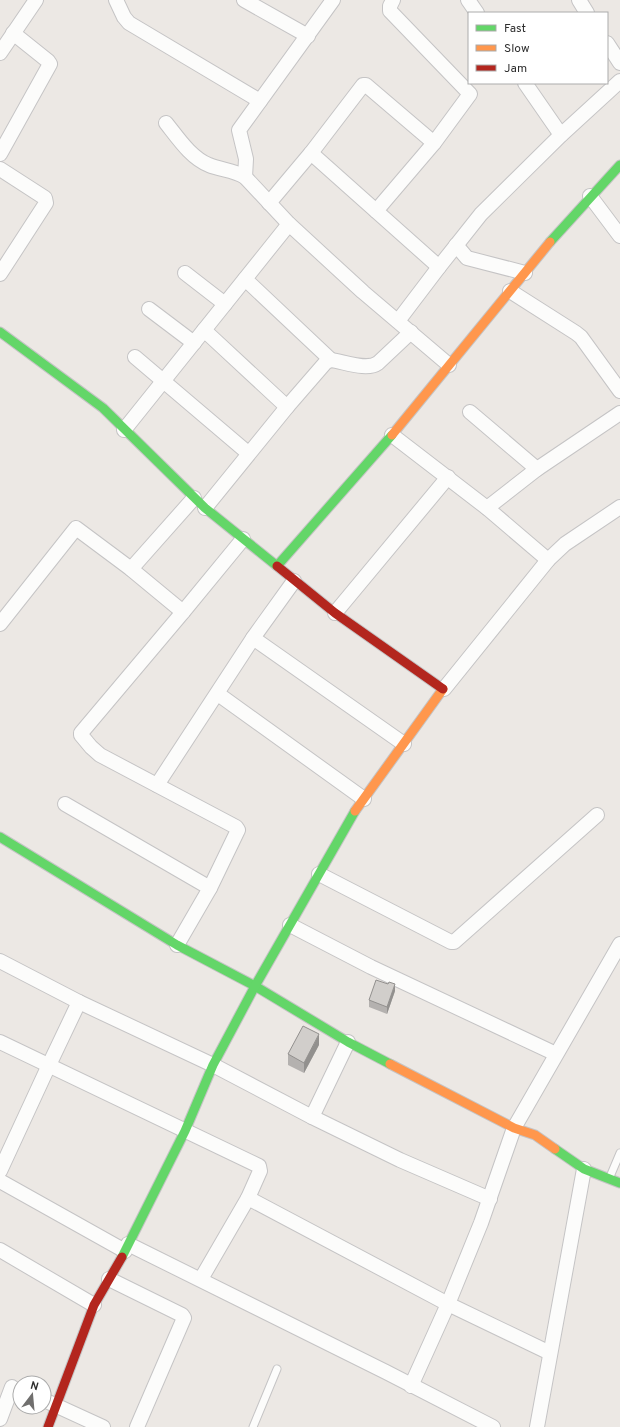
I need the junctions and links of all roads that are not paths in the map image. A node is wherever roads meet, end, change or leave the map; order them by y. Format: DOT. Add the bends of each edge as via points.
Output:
graph roads {
  1 [pos="36,0"];
  2 [pos="116,0"];
  3 [pos="244,0"];
  4 [pos="334,0"];
  5 [pos="393,0"];
  6 [pos="468,0"];
  7 [pos="579,0"];
  8 [pos="476,12"];
  9 [pos="586,12"];
  10 [pos="13,34"];
  11 [pos="308,36"];
  12 [pos="608,45"];
  13 [pos="0,53"];
  14 [pos="620,63"];
  15 [pos="620,81"];
  16 [pos="526,84"];
  17 [pos="260,101"];
  18 [pos="166,123"];
  19 [pos="561,135"];
  20 [pos="434,143"];
  21 [pos="311,153"];
  22 [pos="0,154"];
  23 [pos="620,165"];
  24 [pos="0,169"];
  25 [pos="245,177"];
  26 [pos="590,196"];
  27 [pos="270,203"];
  28 [pos="376,211"];
  29 [pos="289,224"];
  30 [pos="620,236"];
  31 [pos="456,245"];
  32 [pos="6,254"];
  33 [pos="439,267"];
  34 [pos="184,273"];
  35 [pos="525,273"];
  36 [pos="0,274"];
  37 [pos="245,279"];
  38 [pos="510,291"];
  39 [pos="226,304"];
  40 [pos="149,309"];
  41 [pos="398,321"];
  42 [pos="204,330"];
  43 [pos="0,332"];
  44 [pos="411,332"];
  45 [pos="194,343"];
  46 [pos="135,357"];
  47 [pos="331,360"];
  48 [pos="449,364"];
  49 [pos="163,382"];
  50 [pos="620,391"];
  51 [pos="287,406"];
  52 [pos="470,412"];
  53 [pos="620,413"];
  54 [pos="124,430"];
  55 [pos="392,435"];
  56 [pos="248,453"];
  57 [pos="537,469"];
  58 [pos="448,478"];
  59 [pos="194,498"];
  60 [pos="620,507"];
  61 [pos="205,508"];
  62 [pos="487,508"];
  63 [pos="243,539"];
  64 [pos="548,560"];
  65 [pos="277,566"];
  66 [pos="131,569"];
  67 [pos="294,581"];
  68 [pos="183,612"];
  69 [pos="335,613"];
  70 [pos="0,624"];
  71 [pos="253,638"];
  72 [pos="444,689"];
  73 [pos="218,694"];
  74 [pos="404,744"];
  75 [pos="158,784"];
  76 [pos="364,799"];
  77 [pos="65,804"];
  78 [pos="597,815"];
  79 [pos="0,837"];
  80 [pos="319,874"];
  81 [pos="210,888"];
  82 [pos="290,925"];
  83 [pos="620,944"];
  84 [pos="177,945"];
  85 [pos="0,962"];
  86 [pos="255,986"];
  87 [pos="80,1002"];
  88 [pos="0,1042"];
  89 [pos="348,1042"];
  90 [pos="556,1054"];
  91 [pos="49,1065"];
  92 [pos="213,1065"];
  93 [pos="312,1117"];
  94 [pos="514,1128"];
  95 [pos="185,1131"];
  96 [pos="620,1153"];
  97 [pos="584,1169"];
  98 [pos="0,1171"];
  99 [pos="609,1179"];
  100 [pos="0,1181"];
  101 [pos="620,1183"];
  102 [pos="248,1198"];
  103 [pos="490,1200"];
  104 [pos="126,1247"];
  105 [pos="0,1250"];
  106 [pos="109,1279"];
  107 [pos="201,1279"];
  108 [pos="448,1304"];
  109 [pos="94,1305"];
  110 [pos="550,1353"];
  111 [pos="277,1369"];
  112 [pos="411,1386"];
  113 [pos="11,1387"];
  114 [pos="52,1398"];
  115 [pos="52,1403"];
  116 [pos="49,1415"];
  117 [pos="0,1419"];
  118 [pos="48,1427"];
  119 [pos="103,1427"];
  120 [pos="137,1427"];
  121 [pos="253,1427"];
  122 [pos="492,1427"];
  123 [pos="537,1427"];
  1 -- 10 [label="street"];
  2 -- 17 [label="street" via="129,23"];
  3 -- 11 [label="street"];
  4 -- 11 [label="street"];
  5 -- 20 [label="street" via="390,11 470,93"];
  6 -- 8 [label="street"];
  7 -- 9 [label="street"];
  10 -- 13 [label="street"];
  10 -- 22 [label="street" via="50,64"];
  11 -- 17 [label="street"];
  12 -- 14 [label="street"];
  15 -- 19 [label="street"];
  16 -- 19 [label="street"];
  17 -- 25 [label="street" via="239,130 246,159"];
  18 -- 25 [label="street" via="198,159 210,166"];
  19 -- 31 [label="street" via="481,214"];
  20 -- 21 [label="street" via="364,84"];
  20 -- 28 [label="street"];
  21 -- 27 [label="street"];
  21 -- 28 [label="street"];
  23 -- 26 [label="street"];
  24 -- 32 [label="street" via="46,201 46,205"];
  25 -- 27 [label="street"];
  26 -- 30 [label="street"];
  26 -- 35 [label="street"];
  27 -- 29 [label="street"];
  28 -- 33 [label="street"];
  29 -- 37 [label="street"];
  29 -- 41 [label="street"];
  31 -- 33 [label="street"];
  31 -- 35 [label="street" via="467,258"];
  32 -- 36 [label="street"];
  33 -- 41 [label="street"];
  34 -- 39 [label="street"];
  35 -- 38 [label="street"];
  37 -- 39 [label="street"];
  37 -- 47 [label="street"];
  38 -- 48 [label="street"];
  38 -- 50 [label="street" via="581,337"];
  39 -- 42 [label="street"];
  40 -- 45 [label="street"];
  41 -- 44 [label="street"];
  42 -- 45 [label="street"];
  42 -- 51 [label="street"];
  43 -- 54 [label="street" via="103,408"];
  44 -- 47 [label="street" via="372,367"];
  44 -- 48 [label="street"];
  45 -- 49 [label="street"];
  46 -- 49 [label="street"];
  47 -- 51 [label="street" via="325,363"];
  48 -- 55 [label="street"];
  49 -- 54 [label="street"];
  49 -- 56 [label="street"];
  51 -- 56 [label="street"];
  52 -- 57 [label="street"];
  53 -- 57 [label="street"];
  54 -- 59 [label="street"];
  55 -- 58 [label="street"];
  55 -- 65 [label="street"];
  56 -- 61 [label="street"];
  57 -- 62 [label="street"];
  58 -- 62 [label="street"];
  58 -- 69 [label="street"];
  59 -- 61 [label="street"];
  59 -- 66 [label="street"];
  60 -- 64 [label="street" via="565,544"];
  61 -- 63 [label="street"];
  62 -- 64 [label="street"];
  63 -- 65 [label="street"];
  63 -- 68 [label="street"];
  64 -- 72 [label="street"];
  65 -- 67 [label="street"];
  66 -- 68 [label="street"];
  66 -- 70 [label="street" via="75,528"];
  67 -- 69 [label="street"];
  67 -- 71 [label="street"];
  68 -- 75 [label="street" via="81,733 100,755"];
  69 -- 72 [label="street"];
  71 -- 73 [label="street"];
  71 -- 74 [label="street"];
  72 -- 74 [label="street"];
  73 -- 75 [label="street"];
  73 -- 76 [label="street"];
  74 -- 76 [label="street"];
  75 -- 81 [label="street" via="238,830"];
  76 -- 80 [label="street"];
  77 -- 81 [label="street"];
  78 -- 80 [label="street" via="453,943"];
  79 -- 84 [label="street"];
  80 -- 82 [label="street"];
  81 -- 84 [label="street"];
  82 -- 86 [label="street"];
  82 -- 90 [label="street" via="371,967"];
  83 -- 90 [label="street"];
  84 -- 86 [label="street"];
  85 -- 87 [label="street"];
  86 -- 89 [label="street"];
  86 -- 92 [label="street"];
  87 -- 91 [label="street"];
  87 -- 92 [label="street"];
  88 -- 91 [label="street"];
  89 -- 93 [label="street"];
  89 -- 94 [label="street"];
  90 -- 94 [label="street"];
  91 -- 95 [label="street"];
  91 -- 98 [label="street"];
  92 -- 93 [label="street"];
  92 -- 95 [label="street"];
  93 -- 103 [label="street"];
  94 -- 97 [label="street" via="535,1135"];
  94 -- 103 [label="street"];
  95 -- 102 [label="street" via="259,1166 260,1171"];
  95 -- 104 [label="street"];
  96 -- 99 [label="lane"];
  97 -- 99 [label="street"];
  97 -- 110 [label="street"];
  99 -- 101 [label="street"];
  100 -- 104 [label="street"];
  102 -- 107 [label="street"];
  102 -- 108 [label="street"];
  103 -- 108 [label="street"];
  104 -- 106 [label="street"];
  104 -- 107 [label="street"];
  105 -- 109 [label="street"];
  106 -- 109 [label="street"];
  106 -- 120 [label="street" via="184,1318"];
  107 -- 112 [label="street"];
  108 -- 110 [label="street"];
  108 -- 112 [label="street"];
  109 -- 114 [label="street"];
  110 -- 123 [label="street"];
  111 -- 121 [label="lane"];
  112 -- 122 [label="street"];
  113 -- 117 [label="street"];
  115 -- 119 [label="street"];
  116 -- 118 [label="street"];
}
